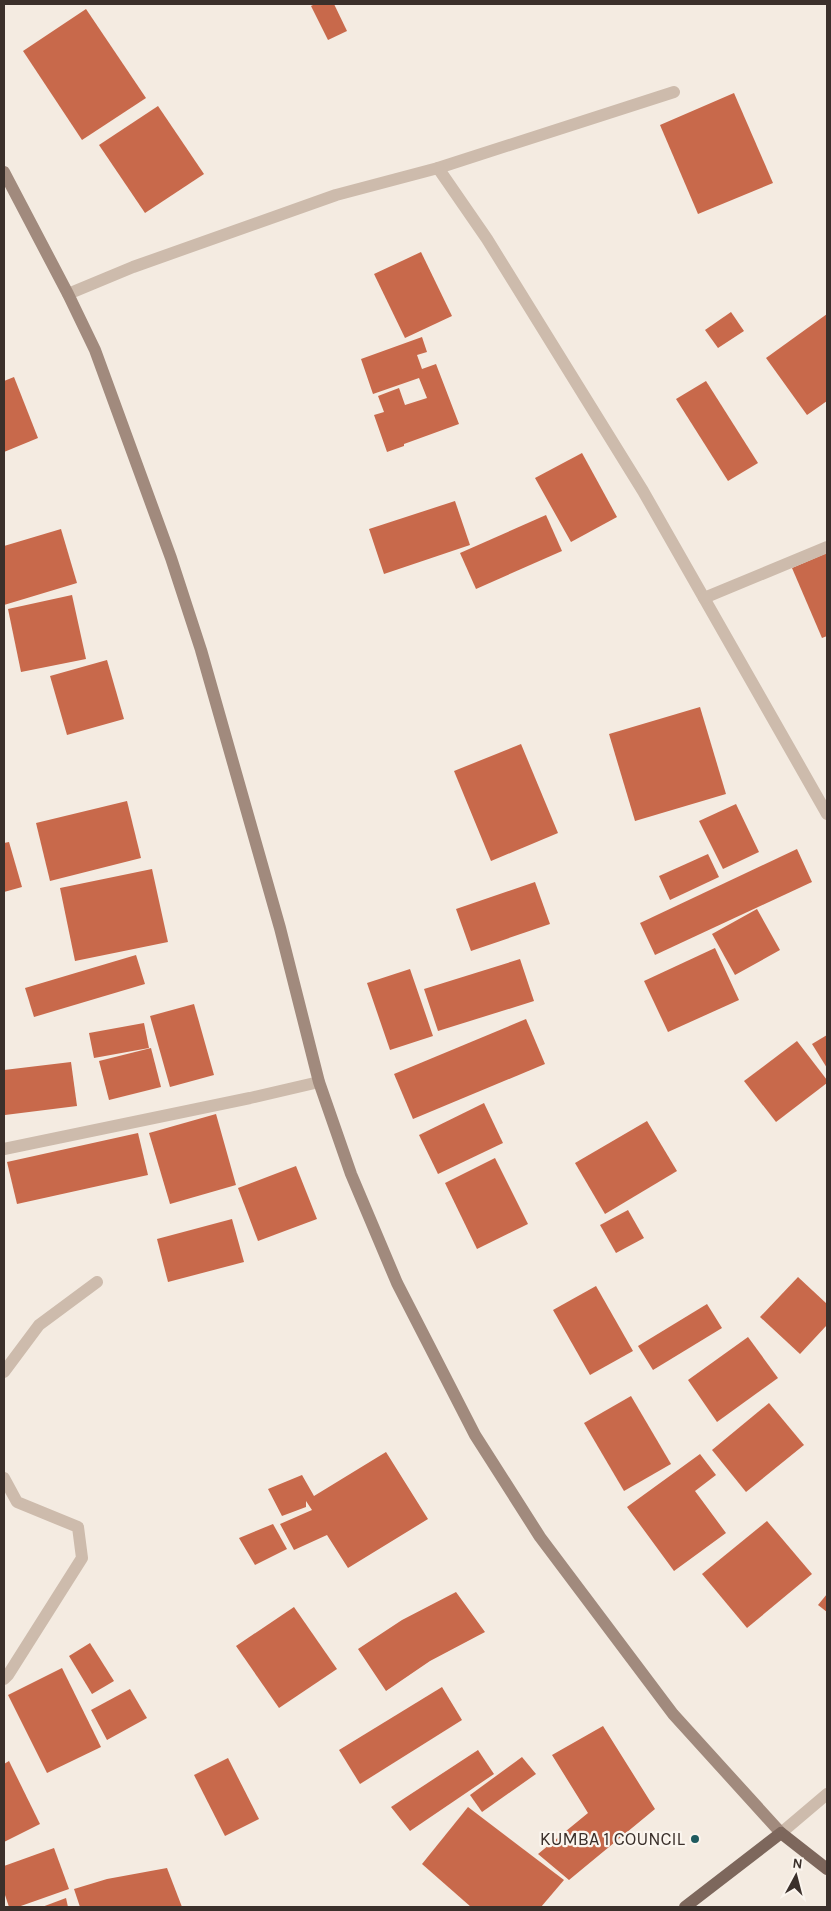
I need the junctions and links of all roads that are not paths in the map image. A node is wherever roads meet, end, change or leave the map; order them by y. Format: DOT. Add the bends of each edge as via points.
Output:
graph roads {
  1 [pos="674,92"];
  2 [pos="438,168"];
  3 [pos="4,172"];
  4 [pos="68,294"];
  5 [pos="827,547"];
  6 [pos="704,598"];
  7 [pos="827,814"];
  8 [pos="319,1082"];
  9 [pos="4,1149"];
  10 [pos="97,1282"];
  11 [pos="4,1372"];
  12 [pos="4,1478"];
  13 [pos="4,1679"];
  14 [pos="827,1794"];
  15 [pos="781,1833"];
  16 [pos="827,1869"];
  17 [pos="685,1907"];
  1 -- 2 [label="street"];
  2 -- 4 [label="street" via="336,195"];
  2 -- 6 [label="street" via="487,239 638,483"];
  3 -- 4 [label="street"];
  4 -- 8 [label="street" via="95,350 201,650 280,928"];
  5 -- 6 [label="street"];
  6 -- 7 [label="street"];
  8 -- 9 [label="street"];
  8 -- 15 [label="street" via="351,1174 397,1283 475,1436 540,1538 674,1714"];
  10 -- 11 [label="street" via="39,1325"];
  12 -- 13 [label="street" via="17,1502 78,1527 82,1558"];
  14 -- 15 [label="street"];
  15 -- 16 [label="main road"];
  15 -- 17 [label="main road"];
}
